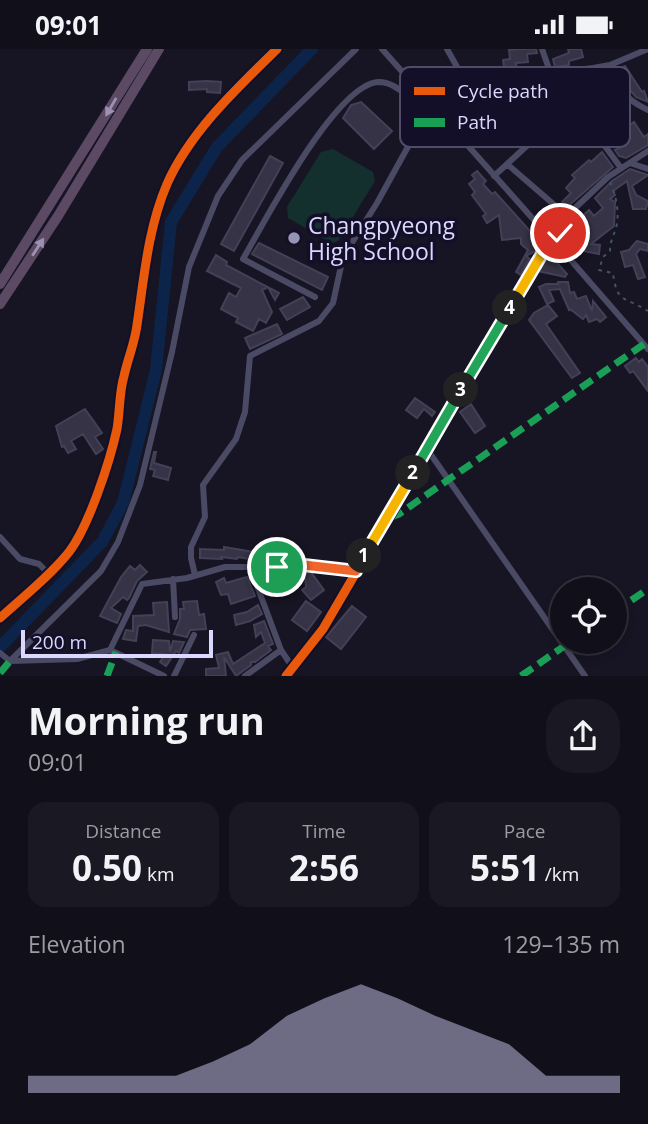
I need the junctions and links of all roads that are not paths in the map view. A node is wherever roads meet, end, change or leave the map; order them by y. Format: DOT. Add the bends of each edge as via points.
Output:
graph roads {
  1 [pos="147,49"];
  2 [pos="159,49"];
  3 [pos="277,49"];
  4 [pos="356,49"];
  5 [pos="382,49"];
  6 [pos="447,49"];
  7 [pos="542,49"];
  8 [pos="648,49"];
  9 [pos="610,65"];
  10 [pos="457,67"];
  11 [pos="548,67"];
  12 [pos="598,67"];
  13 [pos="400,69"];
  14 [pos="400,91"];
  15 [pos="630,102"];
  16 [pos="648,110"];
  17 [pos="409,147"];
  18 [pos="469,147"];
  19 [pos="526,147"];
  20 [pos="606,147"];
  21 [pos="648,151"];
  22 [pos="630,163"];
  23 [pos="507,164"];
  24 [pos="621,168"];
  25 [pos="648,169"];
  26 [pos="494,176"];
  27 [pos="566,215"];
  28 [pos="556,226"];
  29 [pos="541,227"];
  30 [pos="544,242"];
  31 [pos="555,242"];
  32 [pos="0,284"];
  33 [pos="315,297"];
  34 [pos="0,304"];
  35 [pos="648,349"];
  36 [pos="426,449"];
  37 [pos="0,537"];
  38 [pos="250,567"];
  39 [pos="356,571"];
  40 [pos="48,573"];
  41 [pos="195,575"];
  42 [pos="173,579"];
  43 [pos="175,617"];
  44 [pos="0,618"];
  45 [pos="194,635"];
  46 [pos="110,650"];
  47 [pos="281,650"];
  48 [pos="0,653"];
  49 [pos="9,661"];
  50 [pos="293,667"];
  51 [pos="164,676"];
  52 [pos="174,676"];
  53 [pos="246,676"];
  54 [pos="286,676"];
  55 [pos="585,676"];
  1 -- 32 [label="highway, one-way"];
  34 -- 2 [label="highway, one-way"];
  3 -- 40 [label="street" via="209,120 166,185 153,229 135,340 123,377 107,465 70,551"];
  4 -- 49 [label="street" via="242,160 218,196 189,267 140,485 118,542 101,571"];
  5 -- 13 [label="street"];
  6 -- 10 [label="street"];
  7 -- 11 [label="street"];
  8 -- 9 [label="street"];
  9 -- 12 [label="street"];
  14 -- 33 [label="street" via="386,82 369,84 332,117 294,168 243,259"];
  15 -- 16 [label="street"];
  17 -- 41 [label="street" via="343,257 333,303 319,321 250,356 245,412 236,439 203,485 205,517 191,547"];
  18 -- 26 [label="street"];
  19 -- 23 [label="street"];
  20 -- 24 [label="street"];
  21 -- 22 [label="street"];
  22 -- 24 [label="street"];
  22 -- 25 [label="street"];
  23 -- 26 [label="street"];
  23 -- 27 [label="street"];
  24 -- 27 [label="street"];
  26 -- 29 [label="street"];
  27 -- 28 [label="street"];
  28 -- 29 [label="street" via="548,223"];
  28 -- 31 [label="street" via="560,233"];
  29 -- 30 [label="street"];
  30 -- 31 [label="street"];
  30 -- 36 [label="street" via="542,254"];
  31 -- 35 [label="street"];
  36 -- 39 [label="street"];
  36 -- 55 [label="street"];
  37 -- 40 [label="street" via="20,559 39,564"];
  38 -- 39 [label="street" via="295,564"];
  38 -- 41 [label="street" via="225,567"];
  38 -- 47 [label="street"];
  39 -- 50 [label="street" via="316,640"];
  40 -- 44 [label="street"];
  41 -- 42 [label="street"];
  42 -- 43 [label="street"];
  42 -- 46 [label="street" via="142,584"];
  45 -- 52 [label="street"];
  46 -- 49 [label="street" via="77,659"];
  46 -- 51 [label="street"];
  47 -- 50 [label="street"];
  47 -- 53 [label="street"];
  48 -- 49 [label="street"];
  50 -- 54 [label="street"];
}
